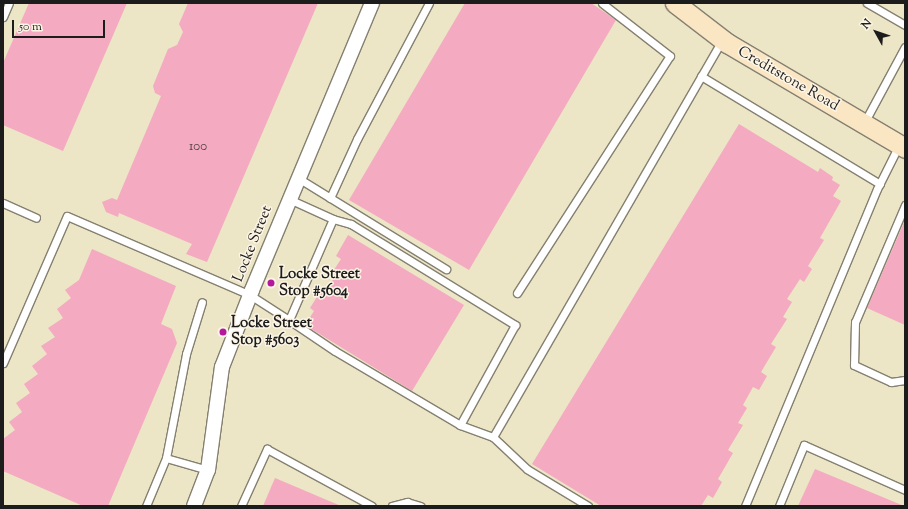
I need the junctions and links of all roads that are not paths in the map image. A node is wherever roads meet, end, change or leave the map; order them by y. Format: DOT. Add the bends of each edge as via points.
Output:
graph roads {
  1 [pos="9,3"];
  2 [pos="372,3"];
  3 [pos="429,3"];
  4 [pos="602,3"];
  5 [pos="675,3"];
  6 [pos="867,3"];
  7 [pos="3,17"];
  8 [pos="905,25"];
  9 [pos="722,39"];
  10 [pos="905,47"];
  11 [pos="701,76"];
  12 [pos="864,123"];
  13 [pos="902,146"];
  14 [pos="298,178"];
  15 [pos="880,184"];
  16 [pos="330,198"];
  17 [pos="289,199"];
  18 [pos="3,203"];
  19 [pos="905,205"];
  20 [pos="36,218"];
  21 [pos="333,219"];
  22 [pos="446,269"];
  23 [pos="516,293"];
  24 [pos="250,295"];
  25 [pos="202,302"];
  26 [pos="289,320"];
  27 [pos="3,363"];
  28 [pos="905,380"];
  29 [pos="460,425"];
  30 [pos="493,436"];
  31 [pos="166,458"];
  32 [pos="208,470"];
  33 [pos="905,490"];
  34 [pos="146,506"];
  35 [pos="194,506"];
  36 [pos="241,506"];
  37 [pos="372,506"];
  38 [pos="392,506"];
  39 [pos="420,506"];
  40 [pos="588,506"];
  41 [pos="745,506"];
  42 [pos="779,506"];
  1 -- 7 [label="lane"];
  2 -- 14 [label="street, Locke Street"];
  3 -- 16 [label="lane" via="357,139"];
  4 -- 23 [label="lane" via="670,56"];
  5 -- 9 [label="street, Creditstone Road"];
  6 -- 8 [label="lane"];
  9 -- 11 [label="lane"];
  9 -- 12 [label="street, Creditstone Road"];
  10 -- 12 [label="lane"];
  11 -- 15 [label="lane"];
  11 -- 30 [label="lane"];
  12 -- 13 [label="street, Creditstone Road"];
  13 -- 15 [label="lane"];
  14 -- 16 [label="lane"];
  14 -- 17 [label="street, Locke Street"];
  15 -- 41 [label="lane"];
  16 -- 22 [label="lane"];
  17 -- 21 [label="lane"];
  17 -- 24 [label="street, Locke Street"];
  18 -- 20 [label="lane"];
  19 -- 28 [label="lane" via="855,322 854,365 891,382"];
  21 -- 26 [label="lane"];
  21 -- 29 [label="lane" via="351,224 514,326"];
  24 -- 26 [label="lane"];
  24 -- 27 [label="lane" via="67,216"];
  24 -- 32 [label="street, Locke Street" via="222,367"];
  25 -- 31 [label="lane" via="186,354"];
  26 -- 29 [label="lane" via="335,351"];
  29 -- 30 [label="lane"];
  30 -- 40 [label="lane" via="527,469"];
  31 -- 32 [label="lane"];
  31 -- 34 [label="lane"];
  32 -- 35 [label="street, Locke Street"];
  33 -- 42 [label="lane" via="804,445"];
  36 -- 37 [label="lane" via="268,449"];
  38 -- 39 [label="lane" via="407,502"];
}
